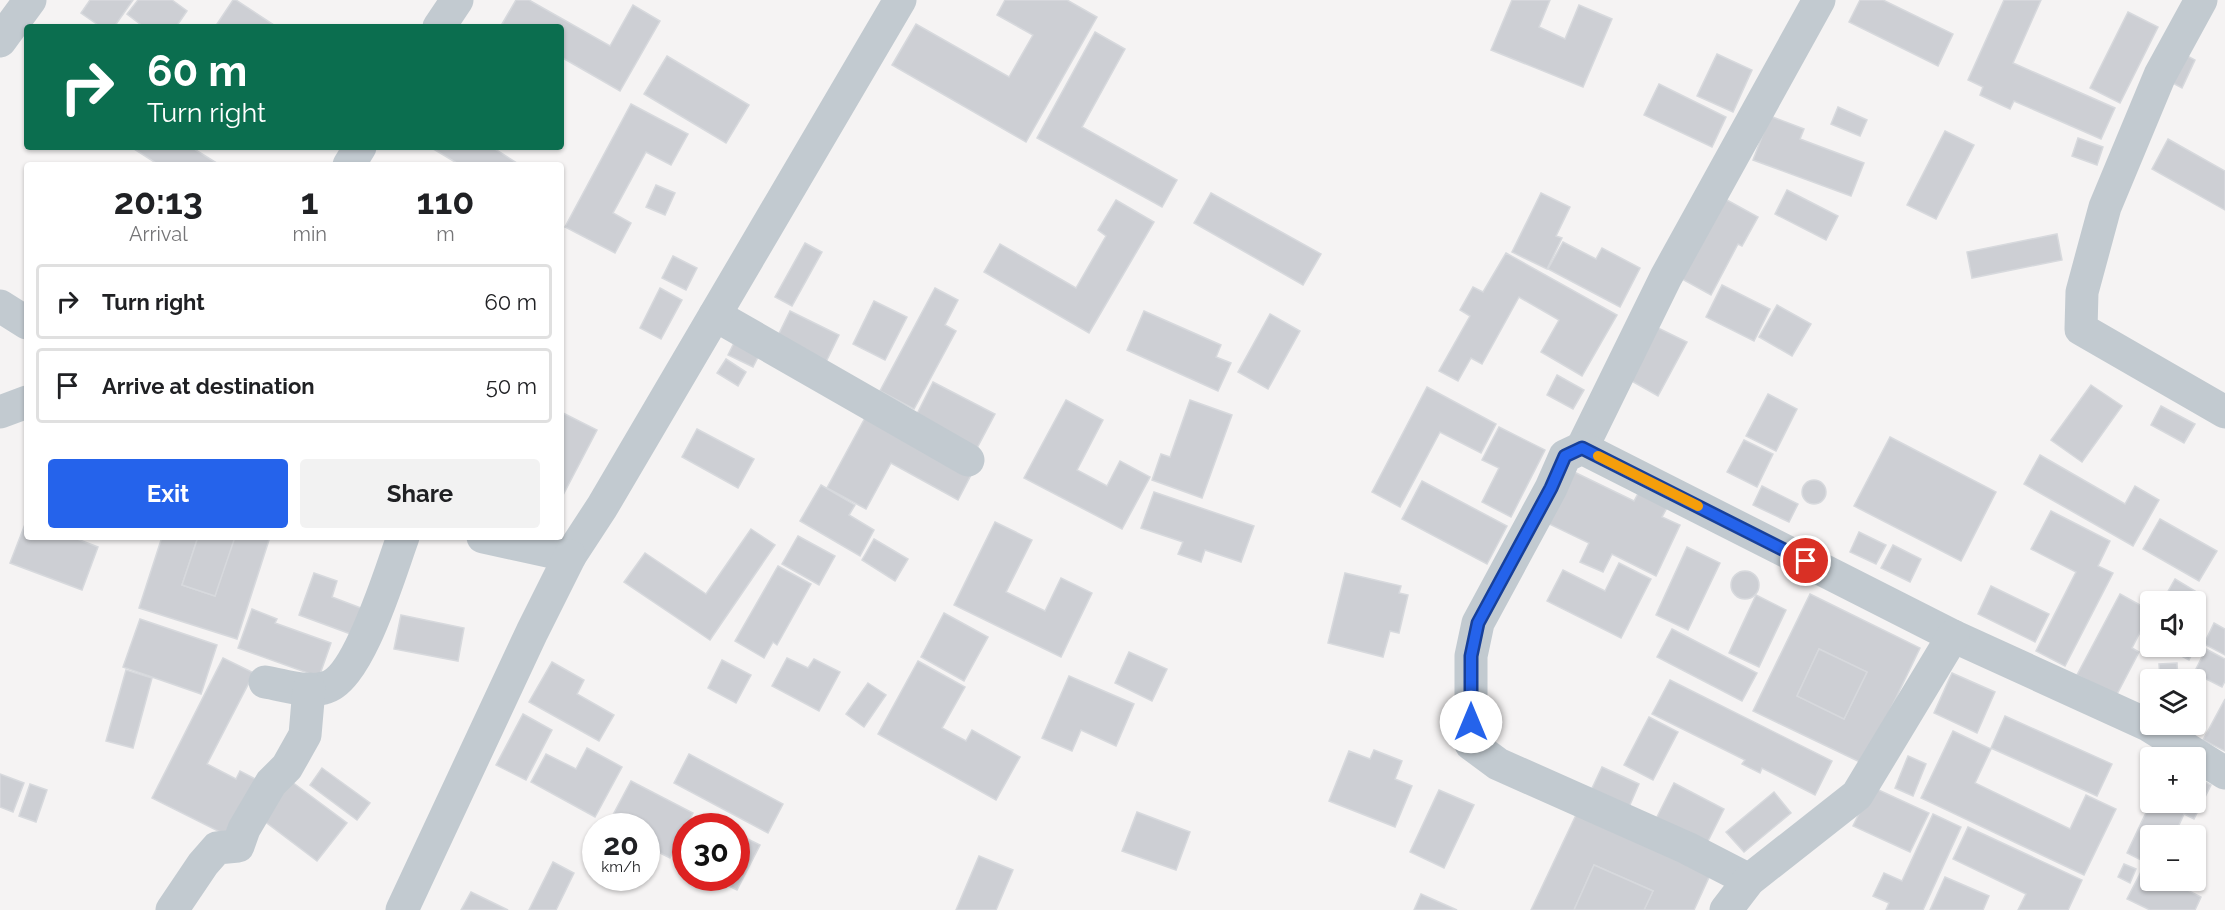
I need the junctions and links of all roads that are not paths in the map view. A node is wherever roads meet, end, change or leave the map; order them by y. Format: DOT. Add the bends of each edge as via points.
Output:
graph roads {
  1 [pos="30,0"];
  2 [pos="458,0"];
  3 [pos="900,0"];
  4 [pos="1819,0"];
  5 [pos="2201,0"];
  6 [pos="441,24"];
  7 [pos="0,41"];
  8 [pos="0,306"];
  9 [pos="715,315"];
  10 [pos="24,321"];
  11 [pos="24,403"];
  12 [pos="0,412"];
  13 [pos="2225,412"];
  14 [pos="1582,448"];
  15 [pos="968,460"];
  16 [pos="402,540"];
  17 [pos="497,540"];
  18 [pos="570,556"];
  19 [pos="1953,636"];
  20 [pos="265,682"];
  21 [pos="309,689"];
  22 [pos="2225,773"];
  23 [pos="1749,880"];
  24 [pos="172,910"];
  25 [pos="402,910"];
  26 [pos="1726,910"];
  1 -- 7 [label="street"];
  2 -- 6 [label="street"];
  3 -- 9 [label="street"];
  4 -- 14 [label="street" via="1666,277"];
  5 -- 13 [label="street" via="2160,75 2105,207 2082,292 2081,329"];
  8 -- 10 [label="street"];
  9 -- 15 [label="street"];
  9 -- 18 [label="street"];
  11 -- 12 [label="street"];
  14 -- 19 [label="street"];
  14 -- 23 [label="street" via="1565,456 1478,623 1471,656 1471,744 1498,764 1687,848"];
  16 -- 21 [label="street" via="362,647 339,679 326,688"];
  17 -- 18 [label="street"];
  18 -- 25 [label="street"];
  19 -- 22 [label="street" via="2148,725"];
  19 -- 23 [label="street" via="1857,795"];
  20 -- 21 [label="street"];
  21 -- 24 [label="street" via="305,735 287,767 271,783 238,846 217,848"];
  23 -- 26 [label="street"];
}
